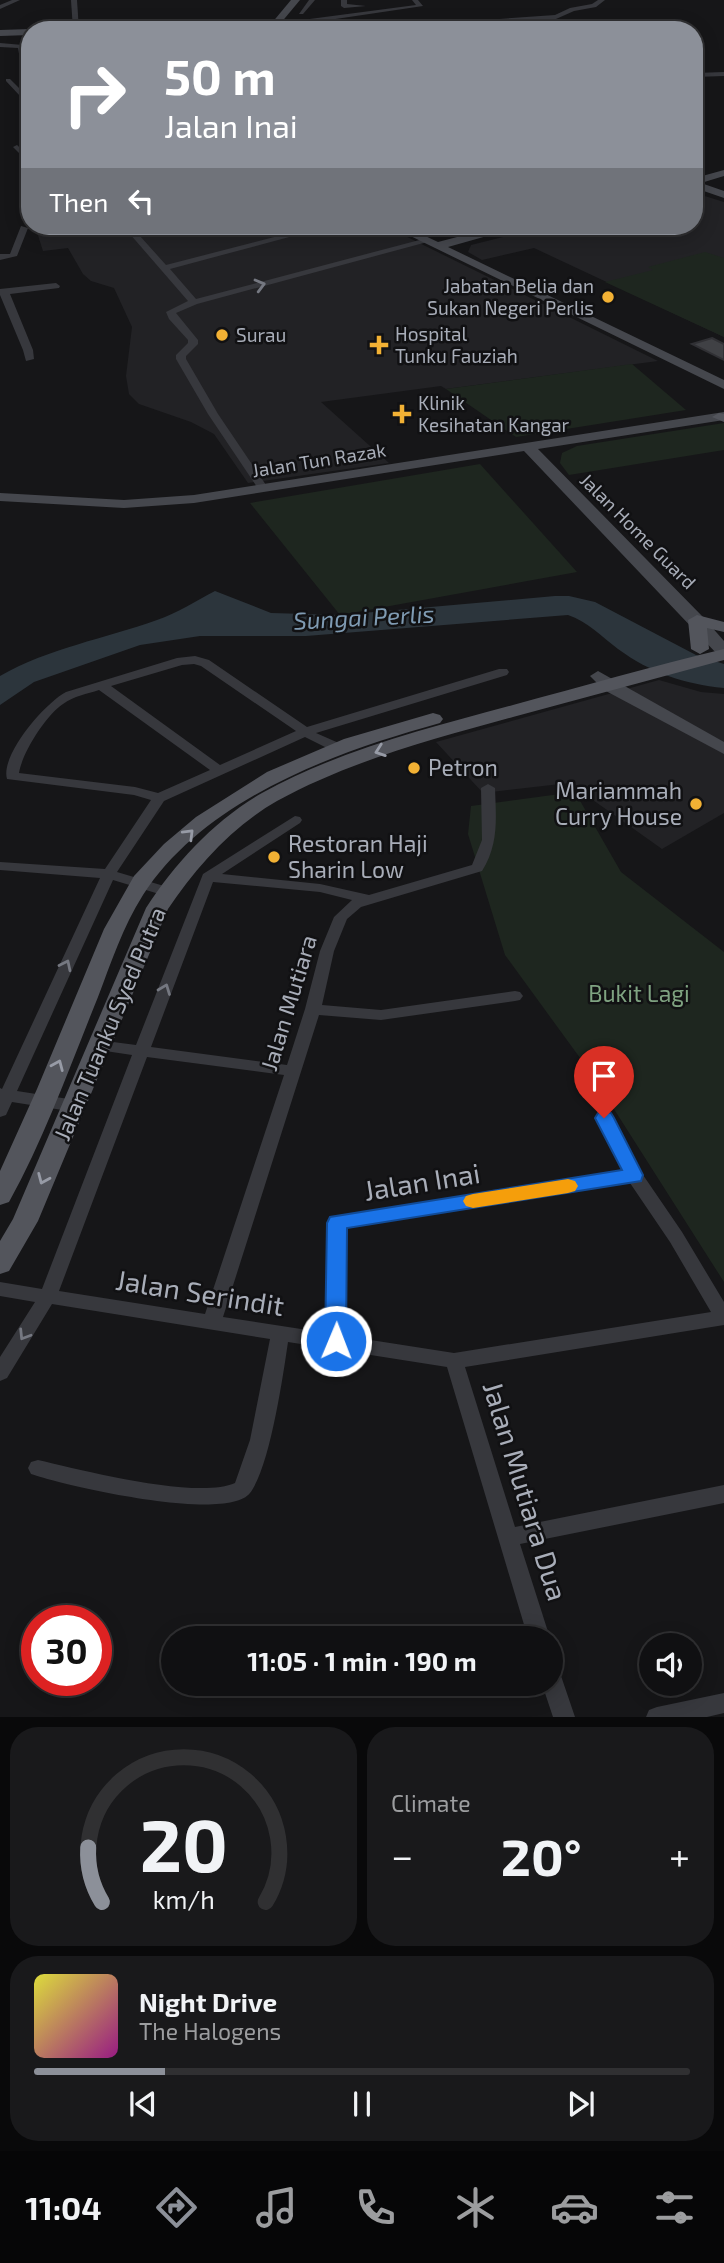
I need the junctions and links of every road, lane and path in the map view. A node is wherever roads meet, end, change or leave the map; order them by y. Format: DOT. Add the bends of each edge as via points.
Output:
graph roads {
  1 [pos="18,0"];
  2 [pos="74,0"];
  3 [pos="296,0"];
  4 [pos="312,0"];
  5 [pos="344,0"];
  6 [pos="414,0"];
  7 [pos="602,0"];
  8 [pos="0,7"];
  9 [pos="301,13"];
  10 [pos="75,21"];
  11 [pos="277,21"];
  12 [pos="312,21"];
  13 [pos="486,21"];
  14 [pos="21,32"];
  15 [pos="0,33"];
  16 [pos="0,45"];
  17 [pos="21,46"];
  18 [pos="724,74"];
  19 [pos="703,75"];
  20 [pos="21,82"];
  21 [pos="21,94"];
  22 [pos="17,147"];
  23 [pos="21,152"];
  24 [pos="724,173"];
  25 [pos="703,179"];
  26 [pos="703,183"];
  27 [pos="703,185"];
  28 [pos="724,190"];
  29 [pos="724,195"];
  30 [pos="21,235"];
  31 [pos="135,235"];
  32 [pos="291,235"];
  33 [pos="415,235"];
  34 [pos="476,235"];
  35 [pos="460,239"];
  36 [pos="427,241"];
  37 [pos="456,255"];
  38 [pos="0,257"];
  39 [pos="164,268"];
  40 [pos="56,286"];
  41 [pos="2,292"];
  42 [pos="194,302"];
  43 [pos="29,359"];
  44 [pos="724,385"];
  45 [pos="723,416"];
  46 [pos="575,440"];
  47 [pos="528,447"];
  48 [pos="473,456"];
  49 [pos="547,468"];
  50 [pos="263,488"];
  51 [pos="0,497"];
  52 [pos="697,620"];
  53 [pos="718,646"];
  54 [pos="503,672"];
  55 [pos="622,676"];
  56 [pos="102,686"];
  57 [pos="305,732"];
  58 [pos="724,736"];
  59 [pos="336,747"];
  60 [pos="724,749"];
  61 [pos="218,771"];
  62 [pos="488,788"];
  63 [pos="159,798"];
  64 [pos="295,820"];
  65 [pos="0,866"];
  66 [pos="109,874"];
  67 [pos="208,877"];
  68 [pos="141,882"];
  69 [pos="169,892"];
  70 [pos="370,901"];
  71 [pos="516,996"];
  72 [pos="313,1009"];
  73 [pos="98,1045"];
  74 [pos="140,1053"];
  75 [pos="292,1071"];
  76 [pos="4,1094"];
  77 [pos="44,1101"];
  78 [pos="75,1106"];
  79 [pos="0,1111"];
  80 [pos="604,1118"];
  81 [pos="634,1175"];
  82 [pos="0,1195"];
  83 [pos="0,1264"];
  84 [pos="0,1289"];
  85 [pos="48,1296"];
  86 [pos="724,1318"];
  87 [pos="212,1322"];
  88 [pos="280,1334"];
  89 [pos="336,1341"];
  90 [pos="454,1361"];
  91 [pos="0,1373"];
  92 [pos="38,1468"];
  93 [pos="724,1494"];
  94 [pos="509,1537"];
  95 [pos="535,1626"];
  96 [pos="557,1696"];
  97 [pos="724,1703"];
  98 [pos="564,1717"];
  99 [pos="657,1717"];
  1 -- 8 [label="street"];
  2 -- 10 [label="street"];
  3 -- 11 [label="main road"];
  4 -- 9 [label="street"];
  5 -- 6 [label="street" via="347,7"];
  6 -- 12 [label="street" via="420,6"];
  7 -- 13 [label="street" via="556,16"];
  14 -- 15 [label="main road"];
  16 -- 17 [label="street"];
  18 -- 19 [label="street"];
  20 -- 21 [label="street" via="8,80"];
  22 -- 23 [label="street"];
  24 -- 25 [label="main road"];
  26 -- 28 [label="main road"];
  27 -- 29 [label="main road"];
  30 -- 38 [label="street" via="12,256"];
  31 -- 39 [label="street"];
  32 -- 39 [label="street"];
  33 -- 36 [label="main road"];
  34 -- 35 [label="main road"];
  35 -- 36 [label="main road"];
  35 -- 36 [label="main road"];
  35 -- 37 [label="main road"];
  36 -- 37 [label="main road"];
  42 -- 36 [label="street, one-way"];
  37 -- 44 [label="main road"];
  39 -- 42 [label="street"];
  40 -- 41 [label="street"];
  41 -- 43 [label="street"];
  42 -- 50 [label="street" via="171,312 193,340 181,359"];
  45 -- 46 [label="main road, Jalan Tun Razak"];
  46 -- 47 [label="main road, Jalan Tun Razak"];
  46 -- 49 [label="main road" via="553,454"];
  47 -- 48 [label="main road, Jalan Tun Razak"];
  47 -- 49 [label="main road, Jalan Home Guard"];
  48 -- 49 [label="main road" via="517,457"];
  48 -- 50 [label="main road, Jalan Tun Razak"];
  49 -- 52 [label="main road, Jalan Home Guard"];
  50 -- 51 [label="main road, Jalan Tun Razak" via="144,504"];
  52 -- 53 [label="main road"];
  52 -- 53 [label="main road" via="701,640"];
  53 -- 55 [label="main road"];
  54 -- 57 [label="street"];
  55 -- 58 [label="main road"];
  55 -- 59 [label="main road, Jalan Tuanku Syed Putra"];
  55 -- 60 [label="main road"];
  55 -- 69 [label="main road, Jalan Tuanku Syed Putra, one-way" via="379,750 307,779 268,798 225,830 182,872"];
  56 -- 57 [label="street" via="195,660"];
  56 -- 61 [label="street"];
  56 -- 63 [label="street" via="55,703 19,751 10,769 12,776"];
  57 -- 59 [label="street"];
  57 -- 61 [label="street"];
  68 -- 59 [label="main road, Jalan Tuanku Syed Putra, one-way" via="202,821 248,788"];
  61 -- 63 [label="street"];
  62 -- 70 [label="street, Jalan Mutiara" via="490,834 486,855 477,867"];
  63 -- 66 [label="street"];
  64 -- 67 [label="street"];
  65 -- 66 [label="street"];
  66 -- 68 [label="street"];
  76 -- 66 [label="street, one-way"];
  67 -- 70 [label="street" via="320,888"];
  74 -- 67 [label="street, one-way"];
  68 -- 69 [label="street"];
  77 -- 68 [label="main road, Jalan Tuanku Syed Putra, one-way" via="108,945"];
  69 -- 73 [label="main road, Jalan Tuanku Syed Putra" via="157,908"];
  70 -- 72 [label="street, Jalan Mutiara" via="356,904 341,917"];
  71 -- 72 [label="street" via="381,1015"];
  72 -- 75 [label="street, Jalan Mutiara"];
  73 -- 74 [label="street"];
  73 -- 78 [label="main road, Jalan Tuanku Syed Putra"];
  74 -- 75 [label="street"];
  74 -- 85 [label="street"];
  75 -- 87 [label="street, Jalan Mutiara"];
  76 -- 77 [label="street"];
  76 -- 79 [label="street"];
  77 -- 78 [label="street"];
  77 -- 82 [label="main road, Jalan Tuanku Syed Putra"];
  78 -- 83 [label="main road, Jalan Tuanku Syed Putra, one-way" via="25,1222"];
  80 -- 81 [label="street"];
  81 -- 86 [label="street"];
  81 -- 89 [label="street, Jalan Inai" via="337,1223"];
  84 -- 85 [label="street, Jalan Serindit"];
  85 -- 87 [label="street, Jalan Serindit"];
  85 -- 91 [label="street, one-way"];
  86 -- 90 [label="street, Jalan Serindit"];
  87 -- 88 [label="street, Jalan Serindit"];
  88 -- 89 [label="street, Jalan Serindit"];
  88 -- 92 [label="street" via="263,1422 247,1481 238,1492 219,1497 121,1488"];
  89 -- 90 [label="street, Jalan Serindit"];
  90 -- 94 [label="street, Jalan Mutiara Dua"];
  93 -- 94 [label="street"];
  94 -- 95 [label="street, Jalan Mutiara Dua"];
  96 -- 98 [label="street"];
  97 -- 99 [label="street"];
}
